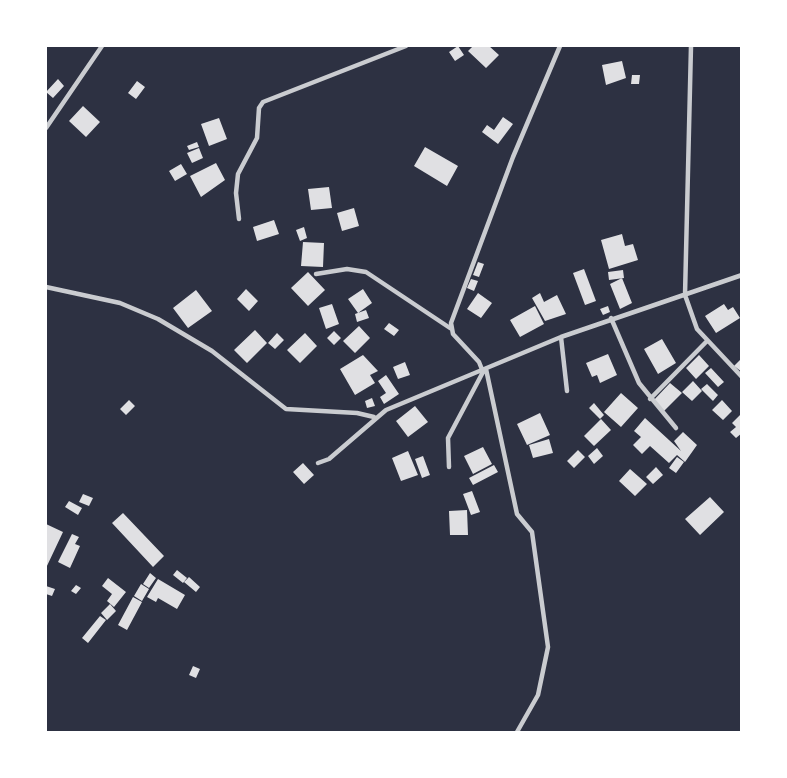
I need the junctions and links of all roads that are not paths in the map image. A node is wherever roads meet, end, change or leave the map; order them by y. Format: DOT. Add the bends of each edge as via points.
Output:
graph roads {
  1 [pos="102,46"];
  2 [pos="405,46"];
  3 [pos="560,46"];
  4 [pos="691,46"];
  5 [pos="46,128"];
  6 [pos="239,219"];
  7 [pos="316,274"];
  8 [pos="741,275"];
  9 [pos="46,287"];
  10 [pos="685,295"];
  11 [pos="611,318"];
  12 [pos="450,328"];
  13 [pos="561,337"];
  14 [pos="707,341"];
  15 [pos="485,370"];
  16 [pos="741,377"];
  17 [pos="567,391"];
  18 [pos="650,399"];
  19 [pos="374,417"];
  20 [pos="676,428"];
  21 [pos="318,463"];
  22 [pos="450,467"];
  23 [pos="517,733"];
  1 -- 5 [label="street"];
  2 -- 6 [label="street" via="263,102 259,132 239,174"];
  3 -- 12 [label="street"];
  4 -- 10 [label="street"];
  7 -- 12 [label="street" via="347,269 366,272"];
  8 -- 10 [label="street"];
  9 -- 19 [label="street" via="120,303 158,319 212,351 286,409"];
  10 -- 11 [label="street"];
  10 -- 14 [label="street" via="697,329"];
  11 -- 13 [label="street"];
  11 -- 18 [label="street" via="627,361"];
  12 -- 15 [label="street"];
  13 -- 15 [label="street"];
  13 -- 17 [label="street"];
  14 -- 16 [label="street"];
  14 -- 18 [label="street"];
  15 -- 19 [label="street"];
  15 -- 22 [label="street" via="448,438"];
  15 -- 23 [label="street" via="517,514 532,532 548,647 538,695"];
  18 -- 20 [label="street"];
  19 -- 21 [label="street" via="349,443"];
}
